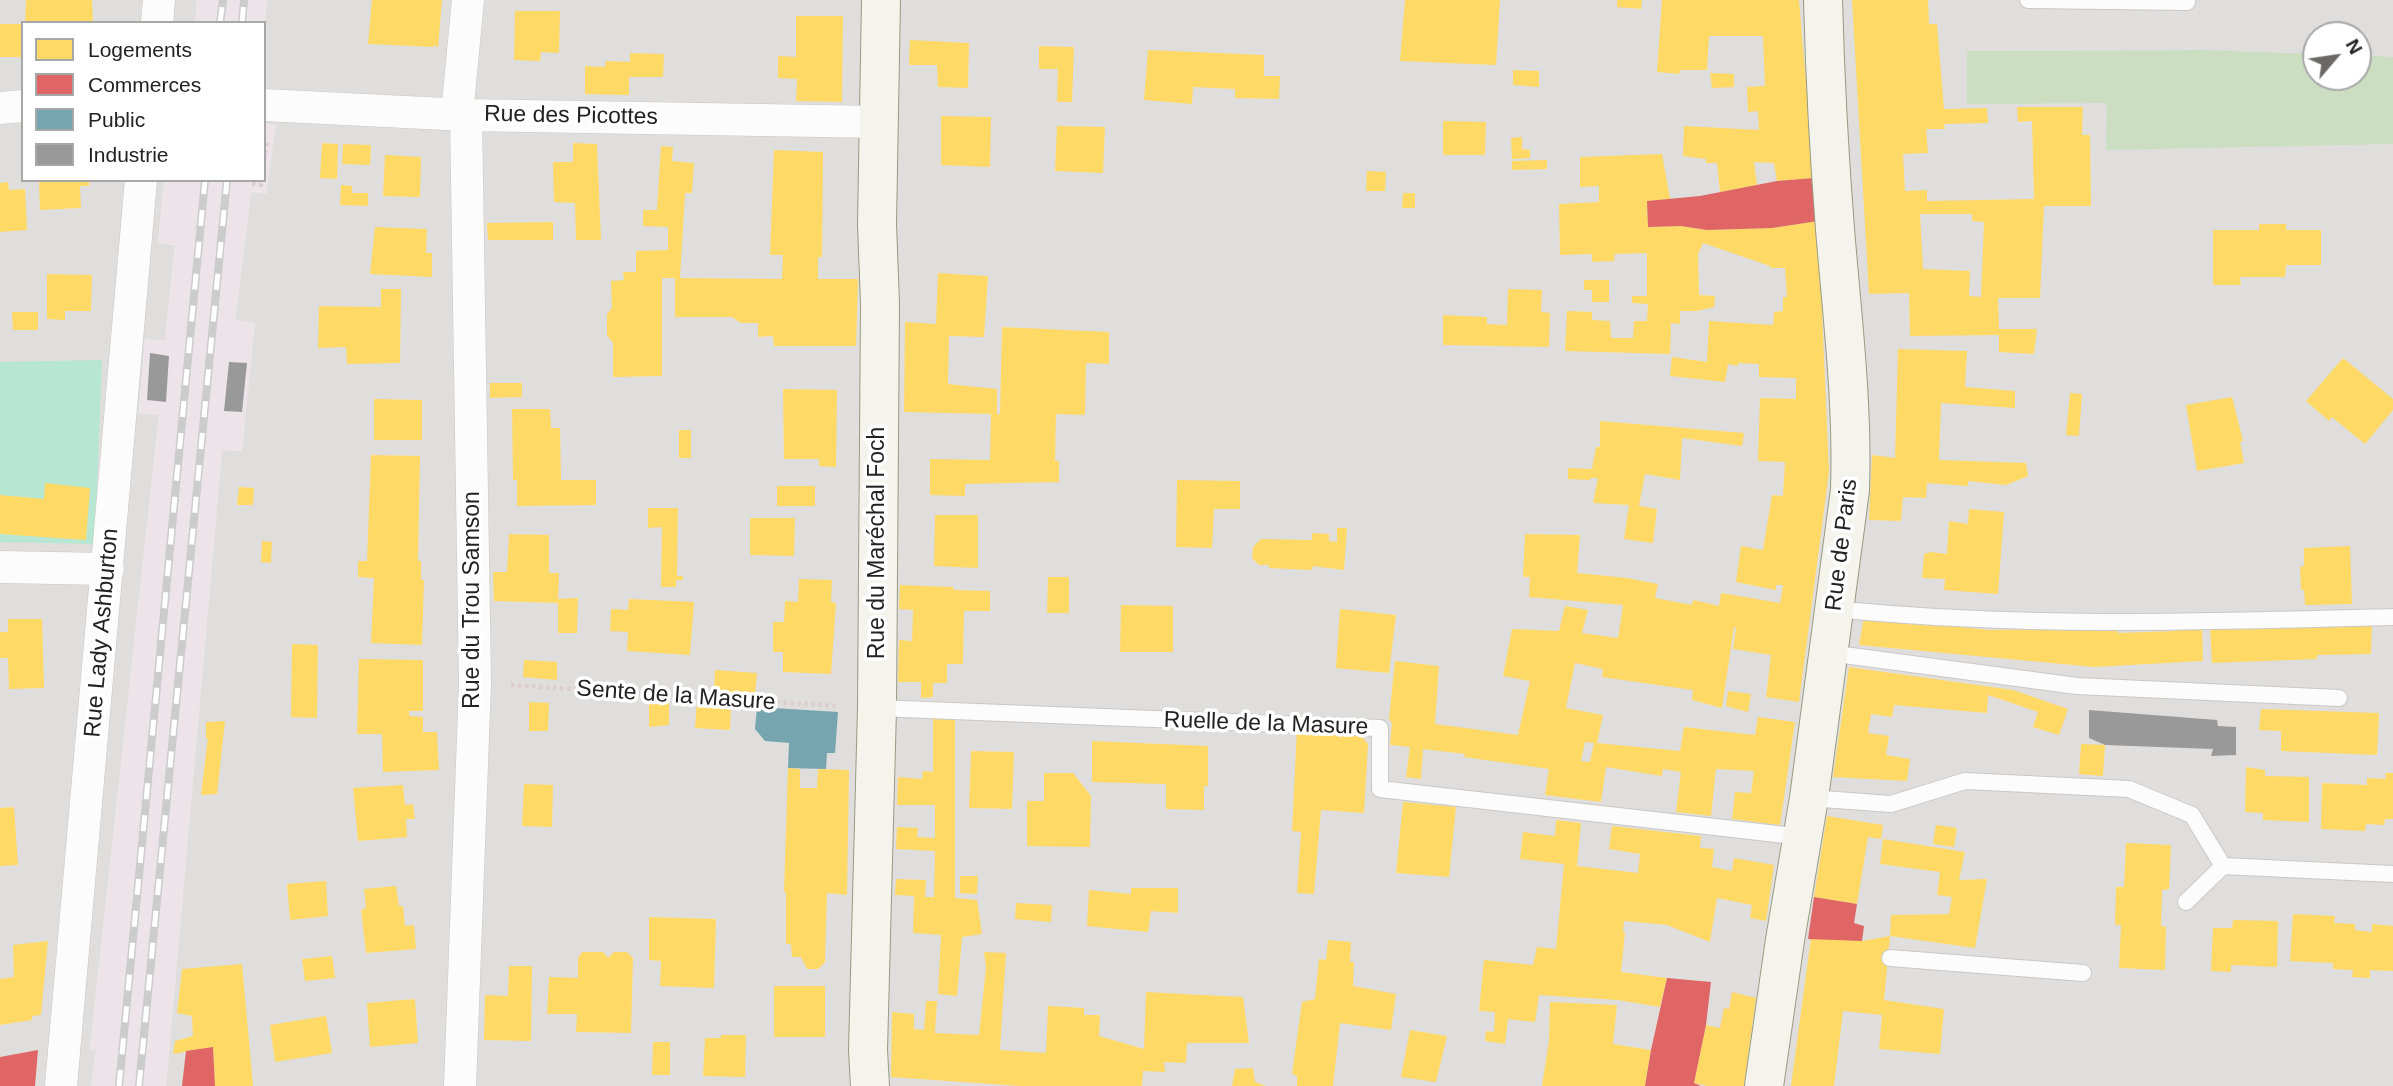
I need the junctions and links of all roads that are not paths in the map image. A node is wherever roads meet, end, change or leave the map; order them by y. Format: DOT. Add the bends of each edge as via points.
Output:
graph roads {
  1 [pos="159,0"];
  2 [pos="468,0"];
  3 [pos="880,0"];
  4 [pos="1823,0"];
  5 [pos="2028,0"];
  6 [pos="2188,2"];
  7 [pos="157,21"];
  8 [pos="266,104"];
  9 [pos="21,106"];
  10 [pos="0,107"];
  11 [pos="461,114"];
  12 [pos="879,122"];
  13 [pos="141,182"];
  14 [pos="0,567"];
  15 [pos="108,569"];
  16 [pos="1835,610"];
  17 [pos="2393,617"];
  18 [pos="1828,653"];
  19 [pos="2339,698"];
  20 [pos="877,708"];
  21 [pos="1809,798"];
  22 [pos="1803,837"];
  23 [pos="2223,866"];
  24 [pos="2393,874"];
  25 [pos="2186,902"];
  26 [pos="1890,958"];
  27 [pos="2083,974"];
  28 [pos="61,1086"];
  29 [pos="460,1086"];
  30 [pos="870,1086"];
  31 [pos="1764,1086"];
  1 -- 7 [label="street"];
  2 -- 11 [label="street, Rue du Trou Samson"];
  3 -- 12 [label="street, Rue du Maréchal Foch"];
  4 -- 16 [label="street, Rue de Paris" via="1852,439"];
  5 -- 6 [label="lane"];
  8 -- 11 [label="street, Rue des Picottes"];
  9 -- 10 [label="street"];
  11 -- 12 [label="street, Rue des Picottes"];
  11 -- 29 [label="street, Rue du Trou Samson" via="475,683"];
  12 -- 20 [label="street, Rue du Maréchal Foch"];
  13 -- 15 [label="street, Rue Lady Ashburton"];
  14 -- 15 [label="street"];
  15 -- 28 [label="street, Rue Lady Ashburton"];
  16 -- 17 [label="lane" via="1942,618 2157,623"];
  16 -- 18 [label="street, Rue de Paris"];
  18 -- 19 [label="lane" via="2077,686"];
  18 -- 21 [label="street, Rue de Paris"];
  20 -- 22 [label="lane, Ruelle de la Masure" via="1380,728 1380,789"];
  20 -- 30 [label="street, Rue du Maréchal Foch"];
  21 -- 22 [label="street, Rue de Paris"];
  21 -- 23 [label="lane" via="1891,804 1965,780 2129,789 2192,815"];
  22 -- 31 [label="street, Rue de Paris"];
  23 -- 24 [label="lane"];
  23 -- 25 [label="lane"];
  26 -- 27 [label="lane"];
}
